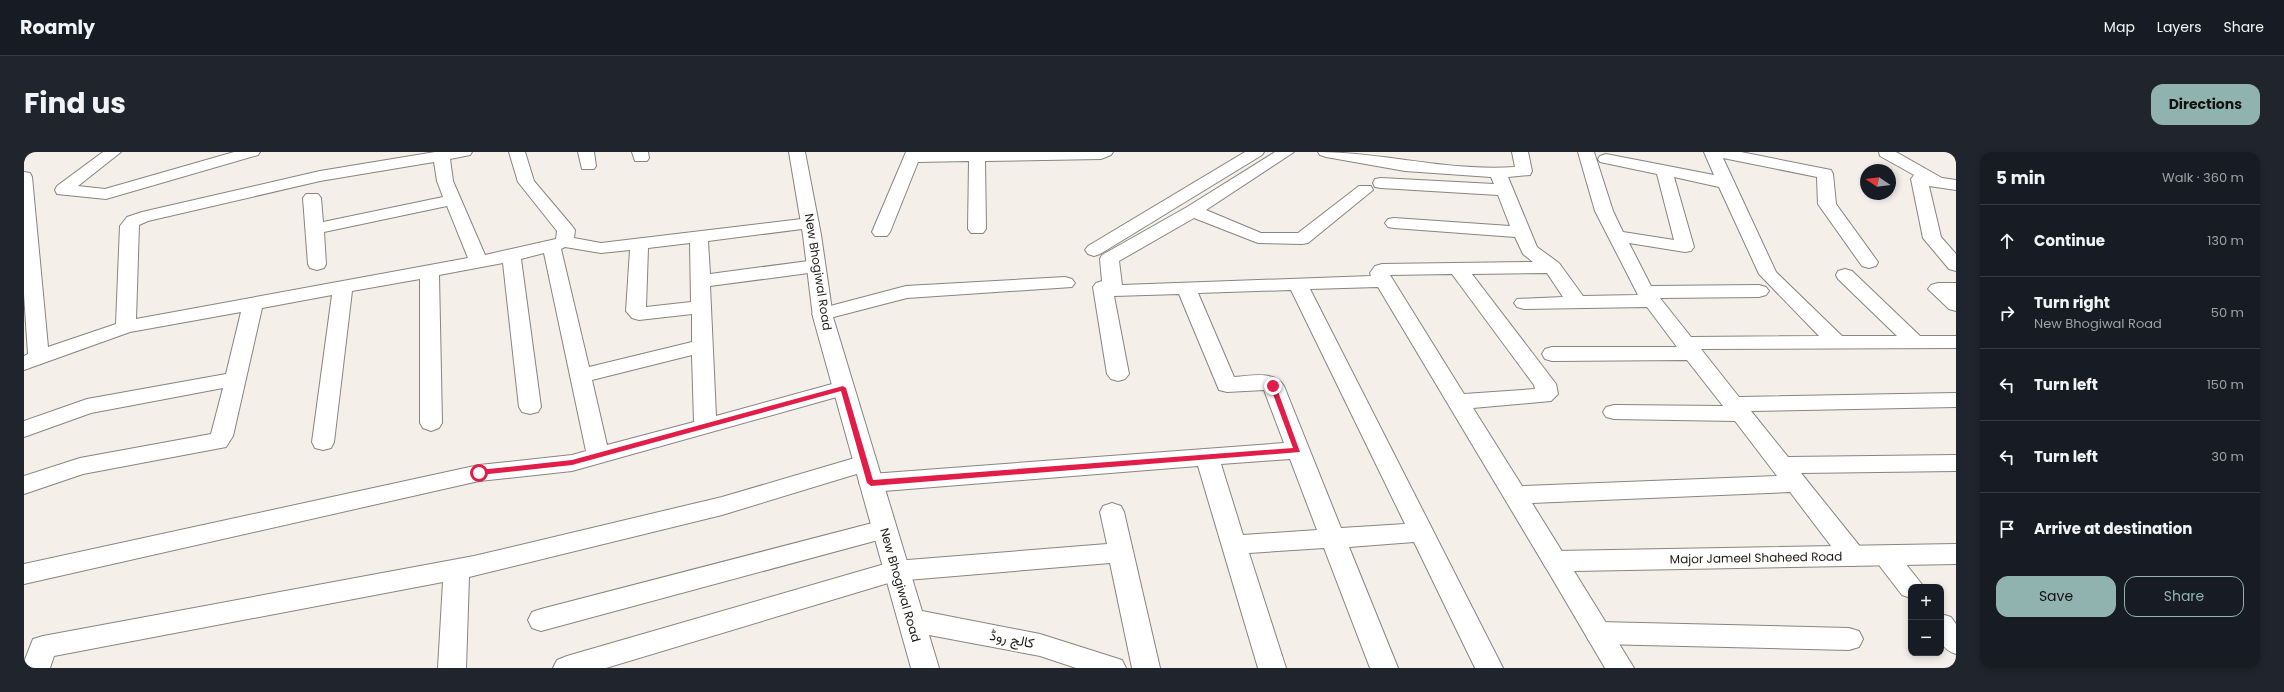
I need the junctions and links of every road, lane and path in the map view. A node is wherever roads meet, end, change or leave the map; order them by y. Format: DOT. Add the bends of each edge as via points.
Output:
graph roads {
  1 [pos="128,152"];
  2 [pos="252,152"];
  3 [pos="464,152"];
  4 [pos="517,152"];
  5 [pos="797,152"];
  6 [pos="1105,152"];
  7 [pos="1256,152"];
  8 [pos="1286,152"];
  9 [pos="1326,152"];
  10 [pos="1443,152"];
  11 [pos="1520,152"];
  12 [pos="1586,152"];
  13 [pos="1712,152"];
  14 [pos="1717,152"];
  15 [pos="1892,152"];
  16 [pos="109,155"];
  17 [pos="441,155"];
  18 [pos="913,155"];
  19 [pos="402,157"];
  20 [pos="977,157"];
  21 [pos="1606,159"];
  22 [pos="1448,170"];
  23 [pos="1664,170"];
  24 [pos="1498,173"];
  25 [pos="24,177"];
  26 [pos="1937,181"];
  27 [pos="1726,183"];
  28 [pos="1956,185"];
  29 [pos="1505,190"];
  30 [pos="312,198"];
  31 [pos="453,200"];
  32 [pos="1193,211"];
  33 [pos="810,223"];
  34 [pos="1394,223"];
  35 [pos="314,229"];
  36 [pos="977,229"];
  37 [pos="881,232"];
  38 [pos="1522,232"];
  39 [pos="700,236"];
  40 [pos="1616,236"];
  41 [pos="558,243"];
  42 [pos="639,243"];
  43 [pos="1094,250"];
  44 [pos="511,256"];
  45 [pos="479,262"];
  46 [pos="1869,262"];
  47 [pos="317,264"];
  48 [pos="1956,265"];
  49 [pos="816,266"];
  50 [pos="1552,267"];
  51 [pos="1458,269"];
  52 [pos="428,271"];
  53 [pos="1845,275"];
  54 [pos="701,281"];
  55 [pos="1384,281"];
  56 [pos="1065,283"];
  57 [pos="1298,284"];
  58 [pos="343,287"];
  59 [pos="1186,288"];
  60 [pos="1107,289"];
  61 [pos="1956,290"];
  62 [pos="1759,291"];
  63 [pos="1649,296"];
  64 [pos="1577,302"];
  65 [pos="253,304"];
  66 [pos="1524,304"];
  67 [pos="1956,305"];
  68 [pos="701,307"];
  69 [pos="822,314"];
  70 [pos="126,327"];
  71 [pos="1836,342"];
  72 [pos="1915,342"];
  73 [pos="1956,342"];
  74 [pos="702,346"];
  75 [pos="1689,348"];
  76 [pos="1552,354"];
  77 [pos="31,361"];
  78 [pos="1118,374"];
  79 [pos="580,376"];
  80 [pos="234,379"];
  81 [pos="843,388"];
  82 [pos="1956,400"];
  83 [pos="1459,402"];
  84 [pos="530,407"];
  85 [pos="1737,409"];
  86 [pos="1614,412"];
  87 [pos="431,423"];
  88 [pos="705,426"];
  89 [pos="24,429"];
  90 [pos="323,442"];
  91 [pos="1297,450"];
  92 [pos="598,455"];
  93 [pos="1206,457"];
  94 [pos="1956,463"];
  95 [pos="868,473"];
  96 [pos="1785,475"];
  97 [pos="24,485"];
  98 [pos="1515,495"];
  99 [pos="1112,512"];
  100 [pos="884,529"];
  101 [pos="1422,532"];
  102 [pos="1332,538"];
  103 [pos="1234,545"];
  104 [pos="1120,553"];
  105 [pos="1956,554"];
  106 [pos="1853,556"];
  107 [pos="1885,556"];
  108 [pos="1555,561"];
  109 [pos="456,569"];
  110 [pos="895,571"];
  111 [pos="24,574"];
  112 [pos="1908,584"];
  113 [pos="542,620"];
  114 [pos="910,620"];
  115 [pos="1944,629"];
  116 [pos="1598,633"];
  117 [pos="1849,639"];
  118 [pos="1956,643"];
  119 [pos="36,668"];
  120 [pos="452,668"];
  121 [pos="567,668"];
  122 [pos="925,668"];
  123 [pos="1112,668"];
  124 [pos="1146,668"];
  125 [pos="1272,668"];
  126 [pos="1384,668"];
  127 [pos="1489,668"];
  128 [pos="1620,668"];
  1 -- 16 [label="street"];
  2 -- 16 [label="street" via="106,194 63,190"];
  3 -- 17 [label="street"];
  4 -- 41 [label="street" via="526,182 566,230"];
  5 -- 33 [label="street, New Bhogiwal Road"];
  6 -- 20 [label="street"];
  7 -- 43 [label="street"];
  8 -- 32 [label="street"];
  9 -- 22 [label="street" via="1404,166"];
  10 -- 22 [label="street"];
  11 -- 24 [label="street" via="1524,171"];
  12 -- 40 [label="street" via="1604,211"];
  13 -- 27 [label="street"];
  14 -- 46 [label="street" via="1825,174 1827,204"];
  15 -- 26 [label="street"];
  17 -- 19 [label="street"];
  17 -- 31 [label="street" via="445,181"];
  18 -- 20 [label="street"];
  18 -- 37 [label="street"];
  19 -- 70 [label="street" via="133,221 130,226"];
  20 -- 36 [label="street"];
  21 -- 23 [label="street"];
  22 -- 24 [label="street"];
  23 -- 27 [label="street"];
  23 -- 40 [label="street" via="1685,247"];
  24 -- 29 [label="street"];
  25 -- 77 [label="street"];
  26 -- 28 [label="street"];
  26 -- 48 [label="street" via="1919,179 1932,238"];
  27 -- 71 [label="street" via="1768,274"];
  29 -- 32 [label="street" via="1373,187 1302,239 1258,238"];
  29 -- 38 [label="street"];
  30 -- 35 [label="street"];
  31 -- 35 [label="street"];
  31 -- 45 [label="street"];
  32 -- 60 [label="street" via="1109,259"];
  33 -- 39 [label="street"];
  33 -- 49 [label="street, New Bhogiwal Road"];
  34 -- 38 [label="street"];
  35 -- 47 [label="street"];
  38 -- 50 [label="street" via="1529,250"];
  39 -- 42 [label="street"];
  39 -- 54 [label="street"];
  40 -- 63 [label="street"];
  41 -- 42 [label="street" via="601,248"];
  41 -- 44 [label="street"];
  41 -- 79 [label="street"];
  42 -- 68 [label="street" via="636,311 639,314"];
  44 -- 45 [label="street"];
  44 -- 84 [label="street"];
  45 -- 52 [label="street"];
  49 -- 54 [label="street"];
  49 -- 69 [label="street, New Bhogiwal Road"];
  50 -- 51 [label="street"];
  50 -- 64 [label="street"];
  51 -- 55 [label="street" via="1379,271"];
  51 -- 83 [label="street" via="1546,384 1547,394"];
  52 -- 58 [label="street"];
  52 -- 87 [label="street"];
  53 -- 72 [label="street"];
  54 -- 68 [label="street"];
  55 -- 57 [label="street"];
  55 -- 83 [label="street"];
  56 -- 69 [label="street" via="906,292"];
  57 -- 59 [label="street"];
  57 -- 101 [label="street"];
  58 -- 65 [label="street"];
  58 -- 90 [label="street"];
  59 -- 60 [label="street"];
  59 -- 91 [label="street" via="1227,385 1270,383"];
  60 -- 78 [label="street"];
  61 -- 67 [label="street" via="1938,289"];
  62 -- 63 [label="street"];
  63 -- 64 [label="street"];
  63 -- 75 [label="street"];
  64 -- 66 [label="street"];
  65 -- 70 [label="street"];
  65 -- 80 [label="street"];
  68 -- 74 [label="street"];
  69 -- 81 [label="street, New Bhogiwal Road"];
  70 -- 77 [label="street"];
  71 -- 72 [label="street"];
  71 -- 75 [label="street"];
  72 -- 73 [label="street"];
  74 -- 79 [label="street"];
  74 -- 88 [label="street"];
  75 -- 76 [label="street"];
  75 -- 85 [label="street"];
  79 -- 92 [label="street"];
  80 -- 89 [label="street" via="87,406"];
  80 -- 97 [label="street" via="222,436 218,441 80,466"];
  81 -- 88 [label="street"];
  81 -- 95 [label="street, New Bhogiwal Road"];
  82 -- 85 [label="street"];
  83 -- 98 [label="street"];
  85 -- 86 [label="street"];
  85 -- 96 [label="street"];
  88 -- 92 [label="street"];
  91 -- 93 [label="street"];
  91 -- 102 [label="street"];
  92 -- 111 [label="street" via="572,463 479,473"];
  93 -- 95 [label="street"];
  93 -- 103 [label="street"];
  94 -- 96 [label="street"];
  95 -- 100 [label="street, New Bhogiwal Road"];
  95 -- 109 [label="street"];
  96 -- 98 [label="street"];
  96 -- 106 [label="street"];
  98 -- 108 [label="street"];
  99 -- 104 [label="street"];
  100 -- 110 [label="street, New Bhogiwal Road"];
  100 -- 113 [label="street"];
  101 -- 102 [label="street"];
  101 -- 127 [label="street"];
  102 -- 103 [label="street"];
  102 -- 126 [label="street"];
  103 -- 125 [label="street"];
  104 -- 110 [label="street"];
  104 -- 124 [label="street"];
  105 -- 107 [label="street, Major Jameel Shaheed Road"];
  106 -- 107 [label="street, Major Jameel Shaheed Road"];
  106 -- 108 [label="street, Major Jameel Shaheed Road"];
  107 -- 112 [label="street"];
  108 -- 116 [label="street"];
  109 -- 119 [label="street" via="43,647"];
  109 -- 120 [label="street"];
  110 -- 114 [label="street, New Bhogiwal Road"];
  110 -- 121 [label="street"];
  114 -- 122 [label="street, New Bhogiwal Road"];
  114 -- 123 [label="street, کالج روڈ" via="1040,645"];
  115 -- 118 [label="street"];
  116 -- 117 [label="street"];
  116 -- 128 [label="street"];
}
